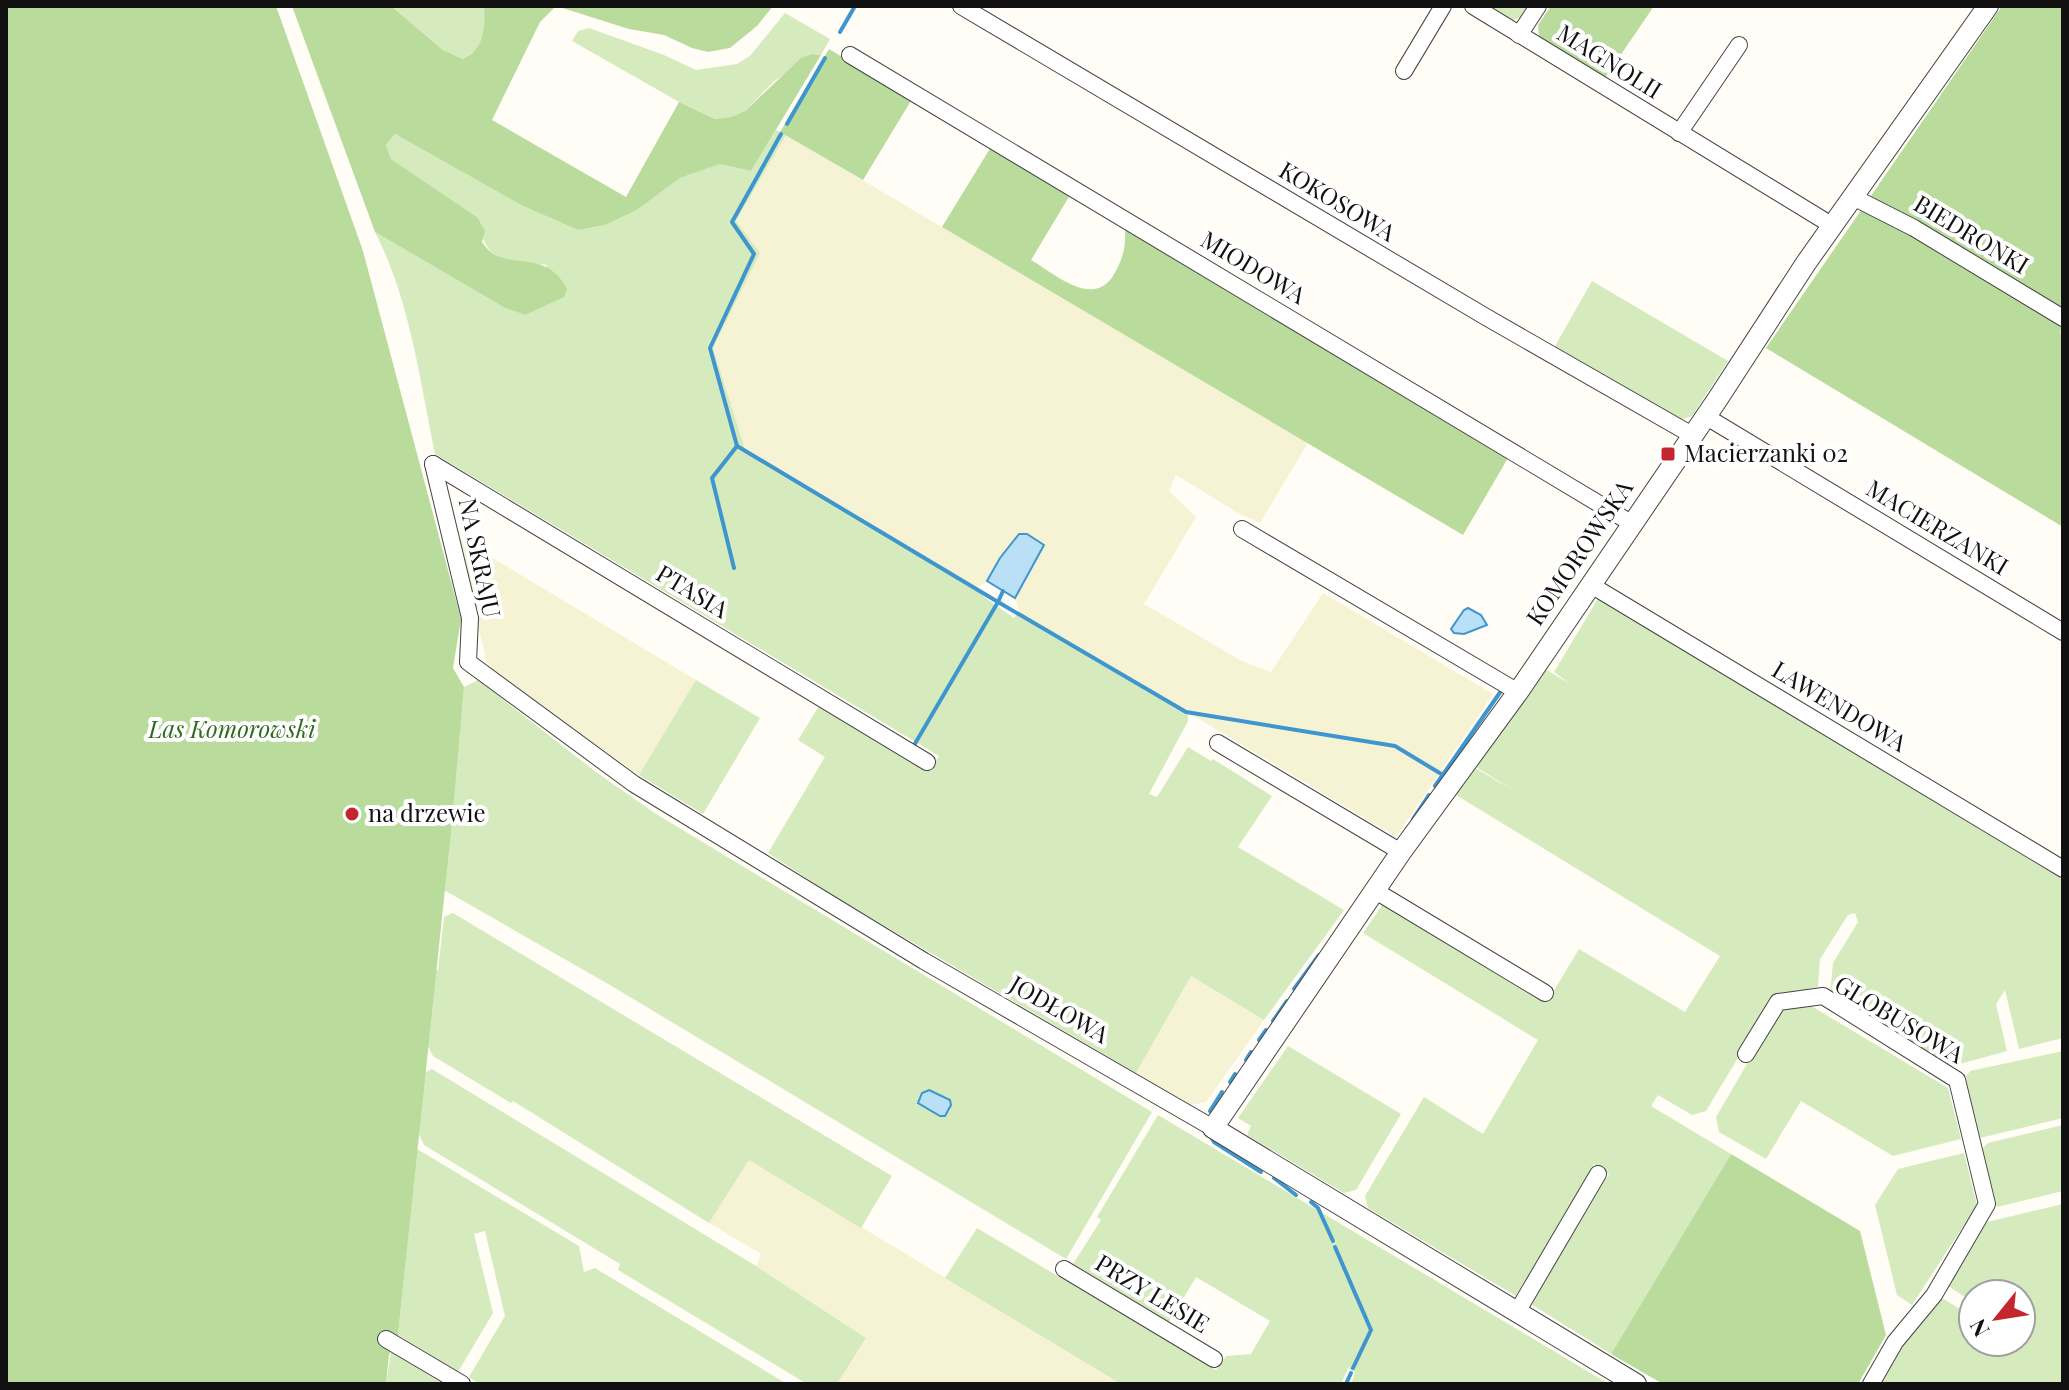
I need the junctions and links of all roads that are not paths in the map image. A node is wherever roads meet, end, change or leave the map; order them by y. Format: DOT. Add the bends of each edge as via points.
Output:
graph roads {
  1 [pos="961,6"];
  2 [pos="1443,6"];
  3 [pos="1473,6"];
  4 [pos="1538,6"];
  5 [pos="1988,6"];
  6 [pos="1519,35"];
  7 [pos="1739,45"];
  8 [pos="850,55"];
  9 [pos="1404,71"];
  10 [pos="1679,133"];
  11 [pos="1853,197"];
  12 [pos="1833,226"];
  13 [pos="2063,318"];
  14 [pos="1705,416"];
  15 [pos="1692,435"];
  16 [pos="433,464"];
  17 [pos="1631,523"];
  18 [pos="1242,529"];
  19 [pos="1591,585"];
  20 [pos="2063,632"];
  21 [pos="468,662"];
  22 [pos="1518,692"];
  23 [pos="1218,743"];
  24 [pos="927,762"];
  25 [pos="1401,852"];
  26 [pos="2063,869"];
  27 [pos="1374,890"];
  28 [pos="1545,993"];
  29 [pos="1746,1054"];
  30 [pos="1213,1128"];
  31 [pos="1598,1174"];
  32 [pos="1064,1269"];
  33 [pos="1517,1312"];
  34 [pos="386,1339"];
  35 [pos="1214,1359"];
  36 [pos="462,1384"];
  37 [pos="1636,1384"];
  38 [pos="1871,1384"];
  1 -- 15 [label="street, KOKOSOWA"];
  2 -- 9 [label="street"];
  3 -- 6 [label="street, MAGNOLII"];
  4 -- 6 [label="street"];
  5 -- 11 [label="street, KOMOROWSKA"];
  6 -- 10 [label="street, MAGNOLII"];
  7 -- 10 [label="street"];
  8 -- 17 [label="street, MIODOWA"];
  10 -- 12 [label="street, MAGNOLII"];
  11 -- 12 [label="street, KOMOROWSKA"];
  11 -- 13 [label="street, BIEDRONKI"];
  12 -- 14 [label="street, KOMOROWSKA"];
  14 -- 15 [label="street, KOMOROWSKA"];
  14 -- 20 [label="street, MACIERZANKI"];
  15 -- 17 [label="street, KOMOROWSKA"];
  16 -- 21 [label="street, NA SKRAJU" via="470,618"];
  16 -- 24 [label="street, PTASIA"];
  17 -- 19 [label="street, KOMOROWSKA"];
  18 -- 22 [label="street"];
  19 -- 22 [label="street, KOMOROWSKA"];
  19 -- 26 [label="street, LAWENDOWA"];
  21 -- 30 [label="street, JODŁOWA" via="634,784 924,961"];
  22 -- 25 [label="street, KOMOROWSKA"];
  23 -- 25 [label="street"];
  25 -- 27 [label="street, KOMOROWSKA"];
  27 -- 28 [label="street"];
  27 -- 30 [label="street, KOMOROWSKA"];
  29 -- 38 [label="street, GLOBUSOWA" via="1778,1002 1823,996 1957,1080 1987,1204 1934,1295 1895,1342"];
  30 -- 33 [label="street, JODŁOWA"];
  31 -- 33 [label="street"];
  32 -- 35 [label="street, PRZY LESIE"];
  33 -- 37 [label="street, JODŁOWA"];
  34 -- 36 [label="street"];
}
